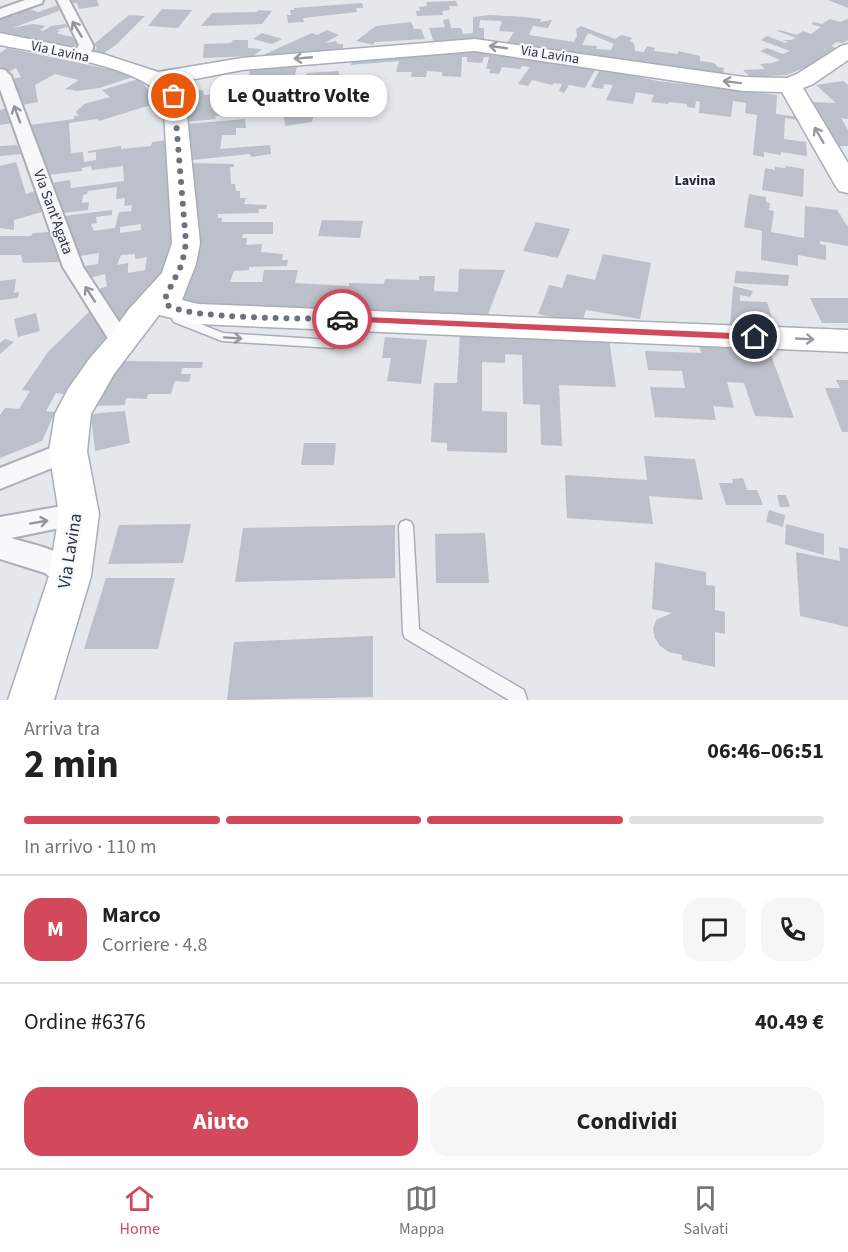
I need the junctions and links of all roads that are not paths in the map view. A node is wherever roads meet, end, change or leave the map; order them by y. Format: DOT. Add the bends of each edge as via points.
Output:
graph roads {
  1 [pos="37,0"];
  2 [pos="63,0"];
  3 [pos="0,14"];
  4 [pos="3,43"];
  5 [pos="848,50"];
  6 [pos="79,55"];
  7 [pos="120,64"];
  8 [pos="242,64"];
  9 [pos="0,73"];
  10 [pos="157,79"];
  11 [pos="790,85"];
  12 [pos="848,185"];
  13 [pos="173,279"];
  14 [pos="188,316"];
  15 [pos="848,341"];
  16 [pos="123,343"];
  17 [pos="68,451"];
  18 [pos="0,479"];
  19 [pos="79,514"];
  20 [pos="406,526"];
  21 [pos="0,529"];
  22 [pos="0,547"];
  23 [pos="70,576"];
  24 [pos="32,700"];
  25 [pos="518,700"];
  1 -- 3 [label="street"];
  6 -- 2 [label="street, one-way" via="86,45"];
  4 -- 6 [label="street, Via Lavina"];
  5 -- 11 [label="street, Via Lavina"];
  6 -- 7 [label="street, Via Lavina"];
  7 -- 8 [label="street, Via Lavina"];
  7 -- 10 [label="street, Via Lavina"];
  8 -- 10 [label="street, Via Lavina"];
  11 -- 8 [label="street, Via Lavina, one-way" via="693,78 475,45"];
  16 -- 9 [label="street, Via Sant'Agata, one-way" via="73,267"];
  10 -- 13 [label="street, Via Lavina" via="174,96 186,243 182,264"];
  12 -- 11 [label="street, one-way"];
  13 -- 14 [label="street" via="166,304"];
  13 -- 16 [label="street" via="140,316"];
  14 -- 15 [label="street, one-way"];
  14 -- 16 [label="street"];
  16 -- 17 [label="street, Via Lavina" via="80,398"];
  17 -- 18 [label="street"];
  17 -- 19 [label="street, Via Lavina"];
  21 -- 19 [label="street, one-way"];
  19 -- 23 [label="street, Via Lavina"];
  20 -- 25 [label="lane" via="411,633 518,696"];
  22 -- 23 [label="street" via="54,564"];
  23 -- 24 [label="street, Via Lavina"];
}
